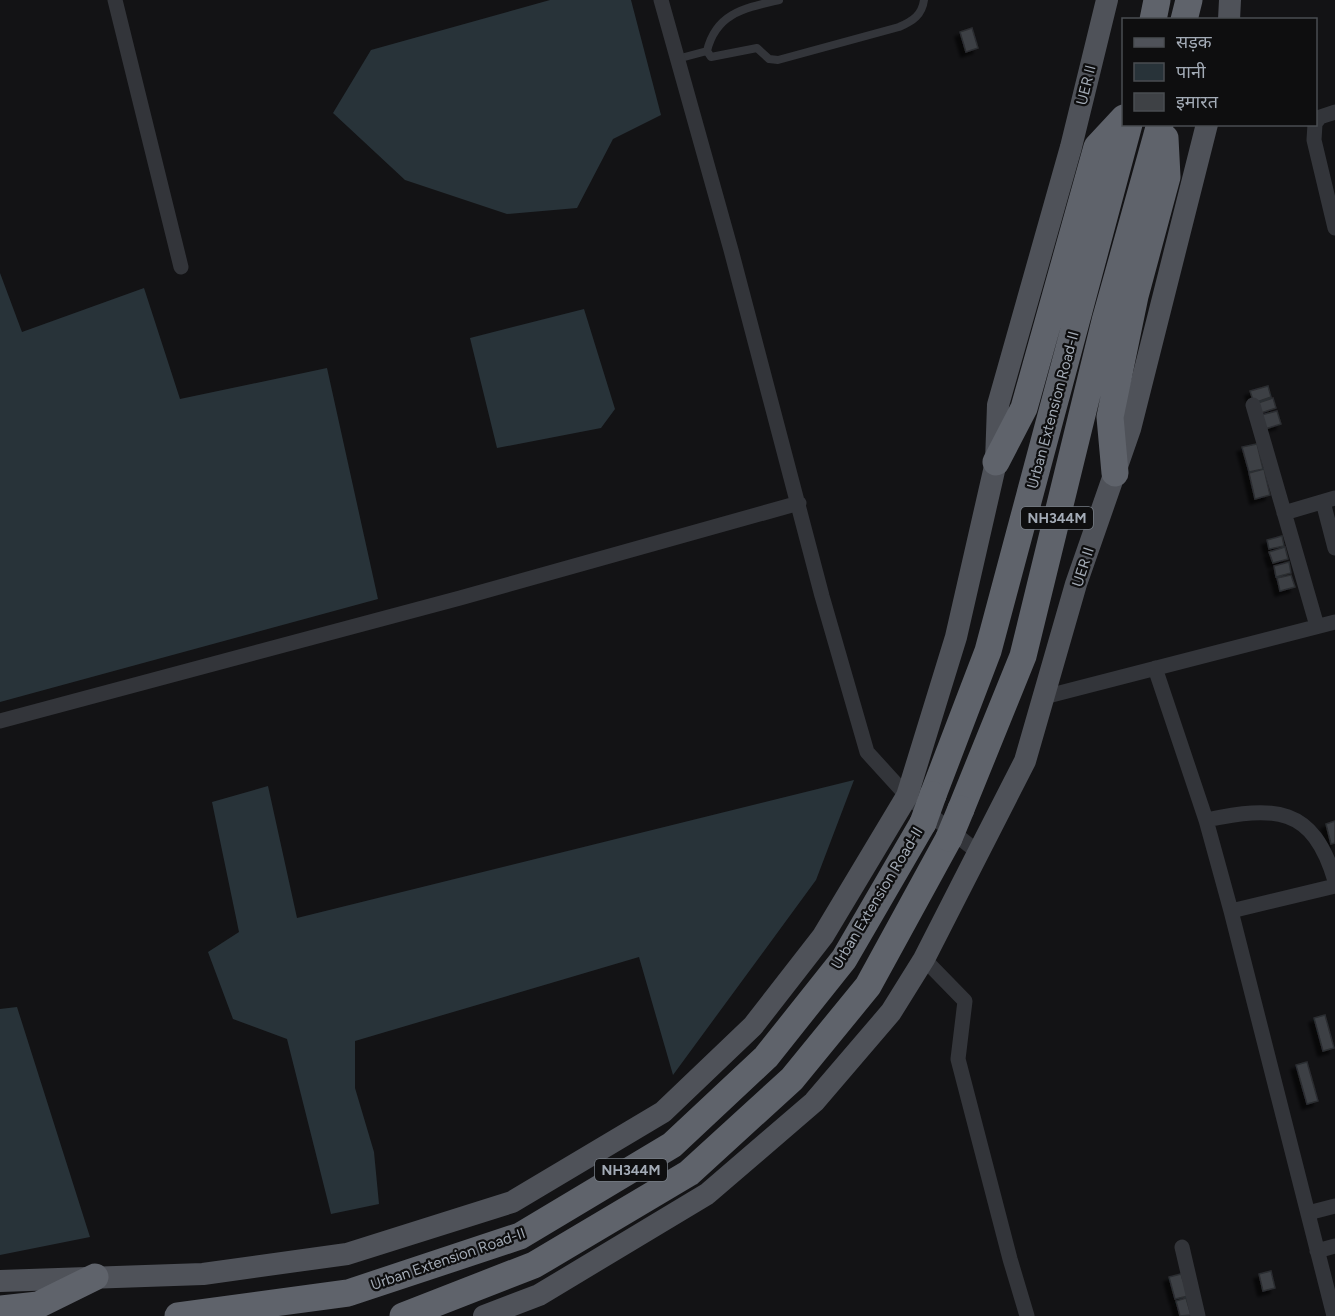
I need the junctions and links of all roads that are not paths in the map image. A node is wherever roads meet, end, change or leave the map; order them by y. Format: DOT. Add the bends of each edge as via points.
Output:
graph roads {
  1 [pos="115,0"];
  2 [pos="661,0"];
  3 [pos="779,0"];
  4 [pos="924,0"];
  5 [pos="1107,0"];
  6 [pos="1157,0"];
  7 [pos="1189,0"];
  8 [pos="1230,0"];
  9 [pos="1153,18"];
  10 [pos="1184,18"];
  11 [pos="1229,18"];
  12 [pos="707,51"];
  13 [pos="677,59"];
  14 [pos="1335,112"];
  15 [pos="1122,120"];
  16 [pos="1317,121"];
  17 [pos="1128,126"];
  18 [pos="1161,126"];
  19 [pos="1162,126"];
  20 [pos="1206,126"];
  21 [pos="1315,126"];
  22 [pos="1328,170"];
  23 [pos="1335,227"];
  24 [pos="181,267"];
  25 [pos="1253,405"];
  26 [pos="996,462"];
  27 [pos="1115,473"];
  28 [pos="1329,500"];
  29 [pos="799,504"];
  30 [pos="1284,513"];
  31 [pos="1335,548"];
  32 [pos="1335,622"];
  33 [pos="1317,626"];
  34 [pos="1155,668"];
  35 [pos="1044,697"];
  36 [pos="0,721"];
  37 [pos="922,806"];
  38 [pos="1206,820"];
  39 [pos="954,826"];
  40 [pos="979,853"];
  41 [pos="1335,880"];
  42 [pos="1335,886"];
  43 [pos="1231,911"];
  44 [pos="924,958"];
  45 [pos="1335,1206"];
  46 [pos="1308,1213"];
  47 [pos="1335,1246"];
  48 [pos="1182,1247"];
  49 [pos="1317,1251"];
  50 [pos="95,1277"];
  51 [pos="0,1281"];
  52 [pos="1331,1288"];
  53 [pos="0,1309"];
  54 [pos="178,1316"];
  55 [pos="403,1316"];
  56 [pos="484,1316"];
  57 [pos="1027,1316"];
  58 [pos="1198,1316"];
  59 [pos="1334,1316"];
  1 -- 24 [label="street"];
  2 -- 13 [label="street"];
  3 -- 12 [label="lane" via="730,14 715,29"];
  4 -- 12 [label="lane" via="916,18 899,27 778,60 769,59 757,48 711,57"];
  5 -- 26 [label="main road, UER II" via="1071,147 998,405"];
  6 -- 9 [label="highway"];
  7 -- 10 [label="highway"];
  8 -- 11 [label="main road"];
  12 -- 13 [label="lane"];
  13 -- 29 [label="street"];
  14 -- 16 [label="street"];
  15 -- 26 [label="highway" via="1097,147 1024,408"];
  17 -- 37 [label="highway, Urban Extension Road-II / NH344M" via="988,651"];
  18 -- 39 [label="highway, Urban Extension Road-II / NH344M" via="1106,321 1023,656"];
  19 -- 27 [label="highway" via="1167,177 1135,296 1110,417"];
  20 -- 27 [label="main road, UER II" via="1133,417"];
  21 -- 22 [label="street" via="1314,140"];
  22 -- 23 [label="street"];
  25 -- 30 [label="street"];
  26 -- 37 [label="main road, UER II"];
  27 -- 35 [label="main road, UER II" via="1076,584"];
  28 -- 30 [label="street"];
  28 -- 31 [label="street"];
  29 -- 36 [label="street"];
  29 -- 37 [label="street" via="867,752"];
  30 -- 33 [label="street"];
  32 -- 33 [label="street"];
  33 -- 34 [label="street"];
  34 -- 35 [label="street"];
  34 -- 38 [label="street"];
  35 -- 40 [label="main road, UER II" via="1025,762"];
  37 -- 39 [label="street"];
  37 -- 50 [label="main road, UER II" via="753,1026 663,1112 512,1202 347,1254 202,1274"];
  37 -- 54 [label="highway, Urban Extension Road-II / NH344M" via="844,959 766,1057 672,1145 520,1236 348,1293"];
  38 -- 41 [label="street" via="1262,811 1298,819 1322,844"];
  38 -- 43 [label="street"];
  39 -- 40 [label="street"];
  39 -- 55 [label="highway, Urban Extension Road-II / NH344M" via="868,986 792,1079 689,1173 534,1265"];
  40 -- 44 [label="main road, UER II"];
  42 -- 43 [label="street"];
  43 -- 46 [label="street"];
  44 -- 56 [label="main road, UER II" via="891,1012 814,1102 707,1194 539,1295"];
  44 -- 57 [label="street" via="964,1001 958,1059"];
  45 -- 46 [label="street"];
  46 -- 49 [label="street"];
  47 -- 49 [label="street"];
  48 -- 58 [label="street"];
  49 -- 52 [label="street"];
  50 -- 51 [label="main road, UER II"];
  50 -- 53 [label="highway" via="38,1305"];
  52 -- 59 [label="street"];
}
